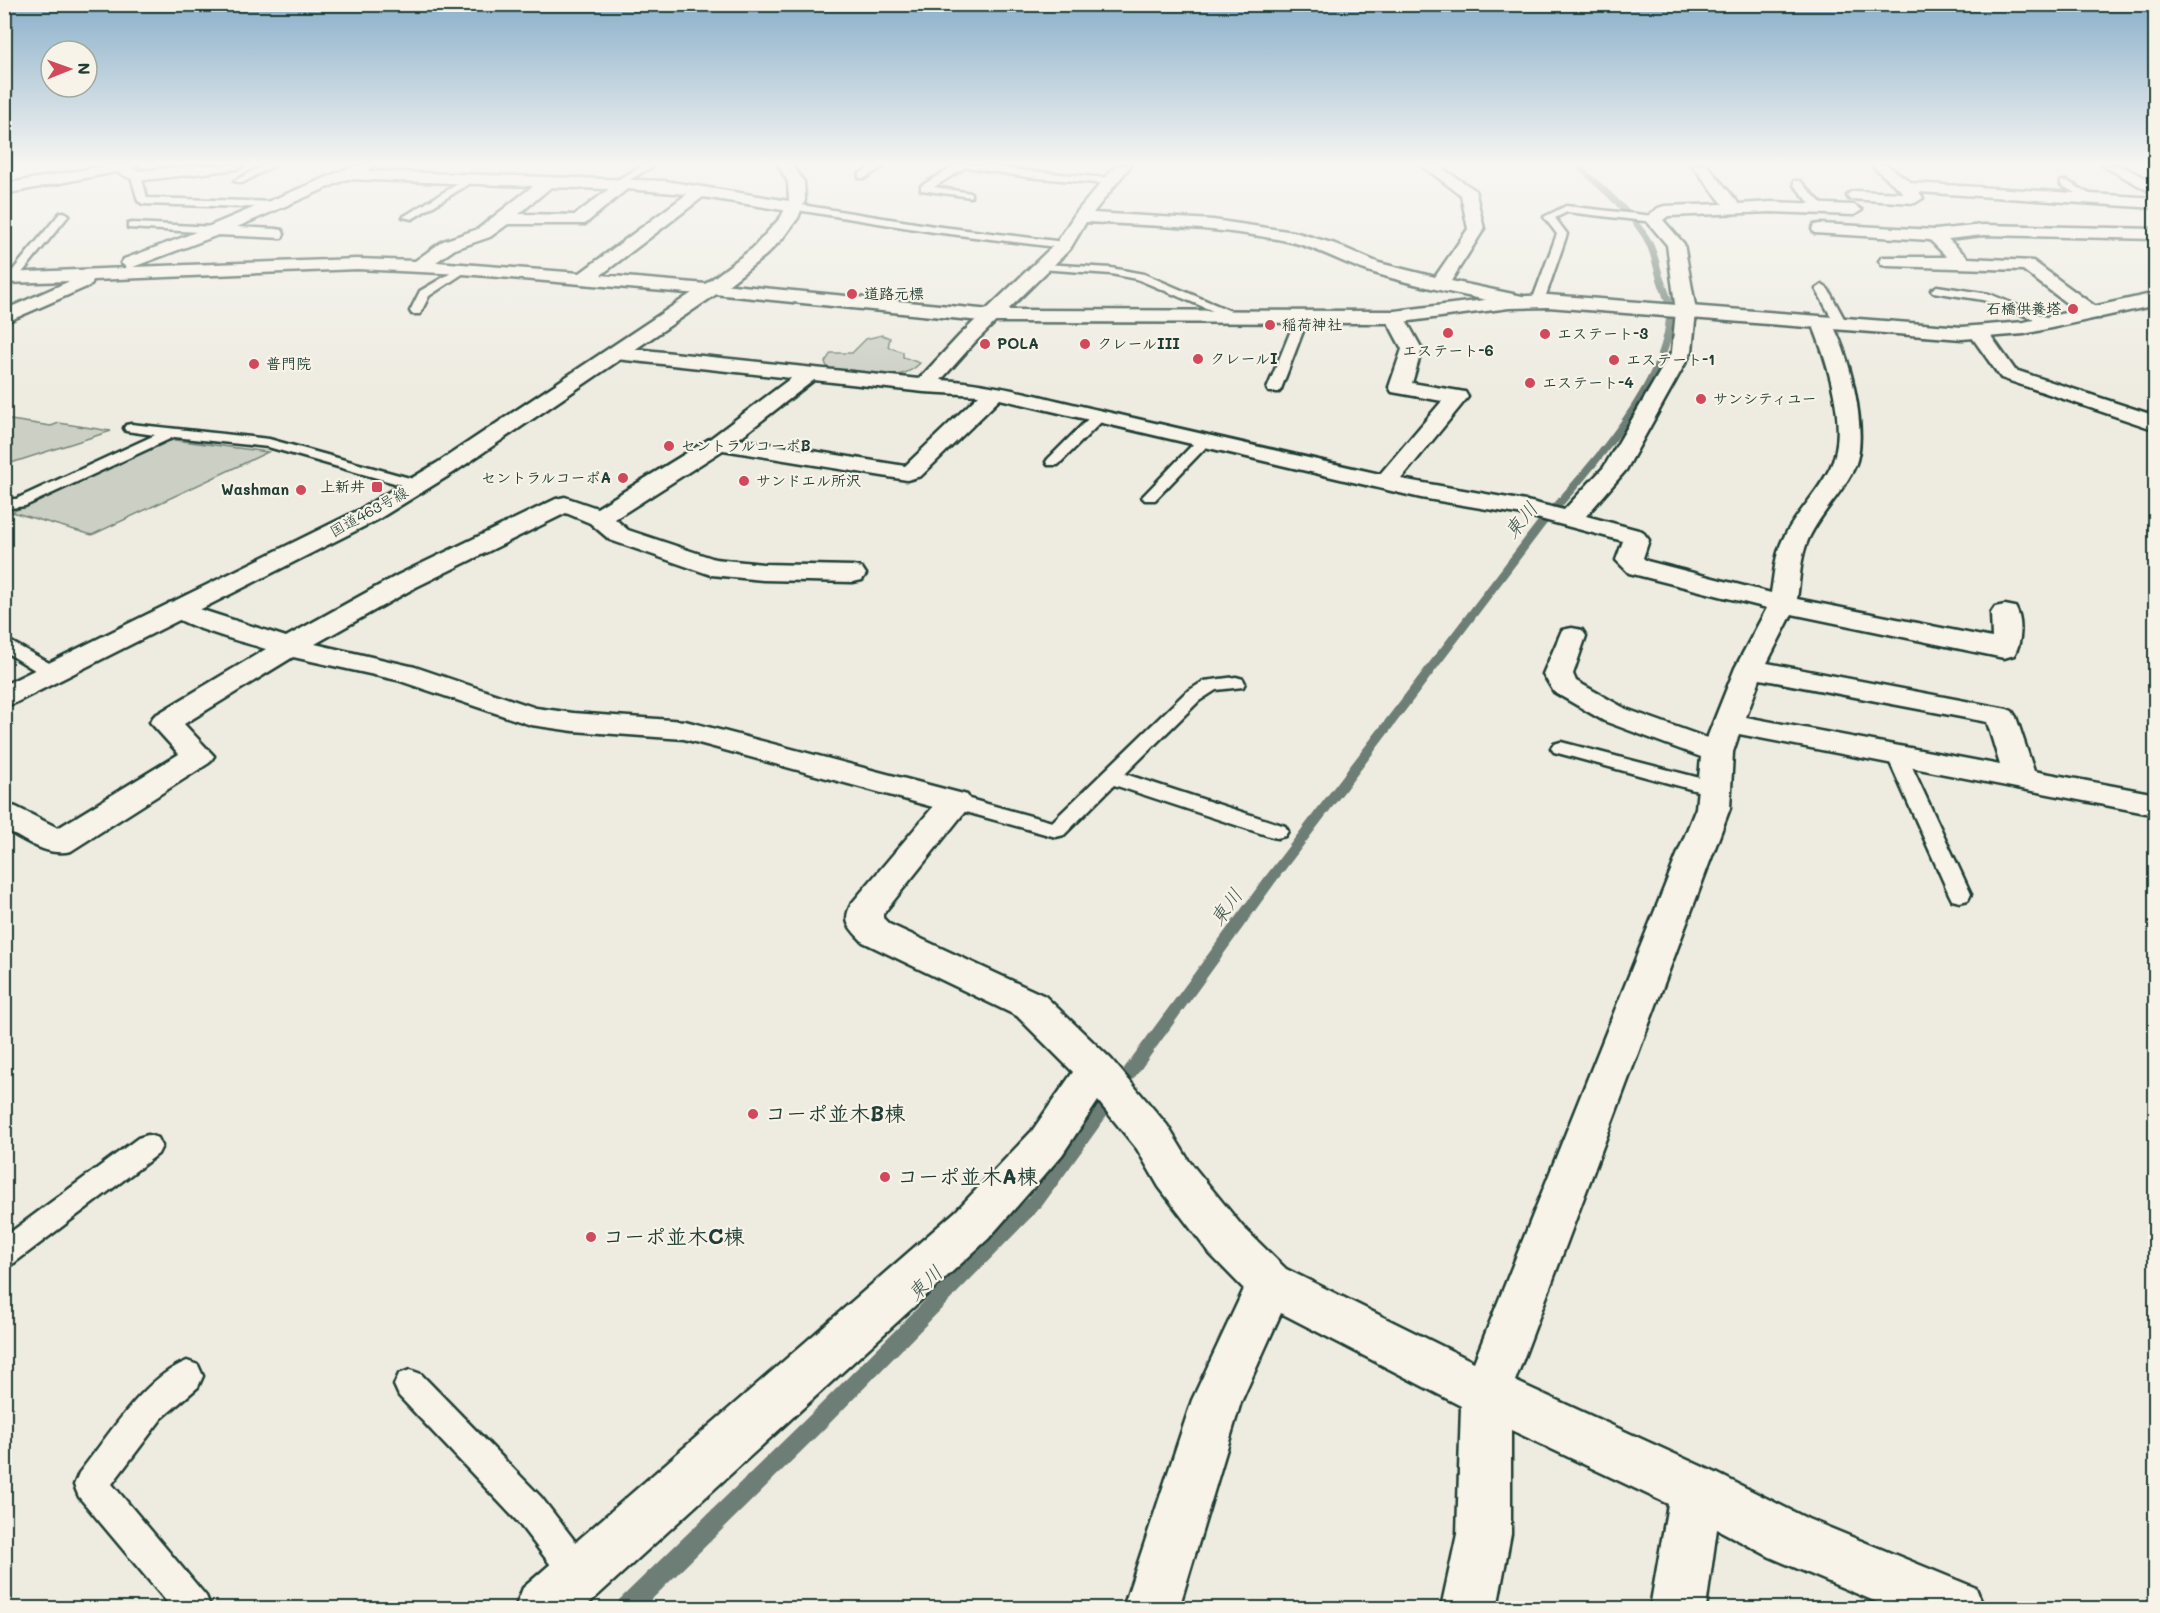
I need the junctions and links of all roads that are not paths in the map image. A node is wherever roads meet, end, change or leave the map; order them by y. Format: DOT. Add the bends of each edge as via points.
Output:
graph roads {
  1 [pos="42,240"];
  2 [pos="189,240"];
  3 [pos="463,240"];
  4 [pos="635,240"];
  5 [pos="772,240"];
  6 [pos="1023,240"];
  7 [pos="1067,240"];
  8 [pos="1304,240"];
  9 [pos="1469,240"];
  10 [pos="1559,240"];
  11 [pos="1671,240"];
  12 [pos="1943,240"];
  13 [pos="1064,245"];
  14 [pos="1888,261"];
  15 [pos="1963,263"];
  16 [pos="420,266"];
  17 [pos="1044,267"];
  18 [pos="463,269"];
  19 [pos="104,273"];
  20 [pos="9,278"];
  21 [pos="585,278"];
  22 [pos="1440,284"];
  23 [pos="711,289"];
  24 [pos="1822,289"];
  25 [pos="1937,290"];
  26 [pos="2156,299"];
  27 [pos="1529,301"];
  28 [pos="416,311"];
  29 [pos="1685,311"];
  30 [pos="2092,314"];
  31 [pos="991,316"];
  32 [pos="4,317"];
  33 [pos="1395,317"];
  34 [pos="1241,318"];
  35 [pos="1302,318"];
  36 [pos="2052,322"];
  37 [pos="1832,324"];
  38 [pos="1979,333"];
  39 [pos="616,353"];
  40 [pos="808,375"];
  41 [pos="924,386"];
  42 [pos="1274,388"];
  43 [pos="994,393"];
  44 [pos="1098,417"];
  45 [pos="2156,423"];
  46 [pos="131,428"];
  47 [pos="173,433"];
  48 [pos="1205,440"];
  49 [pos="719,443"];
  50 [pos="1053,462"];
  51 [pos="1385,483"];
  52 [pos="419,484"];
  53 [pos="1149,497"];
  54 [pos="4,504"];
  55 [pos="599,518"];
  56 [pos="1571,518"];
  57 [pos="853,574"];
  58 [pos="1783,604"];
  59 [pos="179,609"];
  60 [pos="2005,614"];
  61 [pos="1572,636"];
  62 [pos="4,643"];
  63 [pos="289,647"];
  64 [pos="1750,668"];
  65 [pos="53,673"];
  66 [pos="1236,683"];
  67 [pos="4,697"];
  68 [pos="1728,723"];
  69 [pos="1561,748"];
  70 [pos="1897,756"];
  71 [pos="1716,771"];
  72 [pos="1112,777"];
  73 [pos="2020,779"];
  74 [pos="955,802"];
  75 [pos="2156,805"];
  76 [pos="4,815"];
  77 [pos="1277,831"];
  78 [pos="1960,894"];
  79 [pos="1097,1070"];
  80 [pos="148,1146"];
  81 [pos="4,1254"];
  82 [pos="1270,1284"];
  83 [pos="187,1376"];
  84 [pos="410,1385"];
  85 [pos="1486,1393"];
  86 [pos="1696,1490"];
  87 [pos="579,1574"];
  88 [pos="194,1608"];
  89 [pos="543,1608"];
  90 [pos="1151,1608"];
  91 [pos="1469,1608"];
  92 [pos="1678,1608"];
  93 [pos="1956,1608"];
  1 -- 20 [label="lane"];
  2 -- 19 [label="main road"];
  3 -- 16 [label="main road" via="449,245"];
  4 -- 21 [label="main road"];
  5 -- 23 [label="main road, 国道463号線"];
  6 -- 13 [label="lane"];
  7 -- 13 [label="main road"];
  8 -- 22 [label="main road" via="1373,267"];
  9 -- 22 [label="main road"];
  10 -- 27 [label="lane"];
  11 -- 29 [label="main road" via="1675,244"];
  12 -- 15 [label="main road"];
  13 -- 17 [label="main road"];
  14 -- 15 [label="main road"];
  15 -- 30 [label="main road" via="2027,265"];
  16 -- 18 [label="main road"];
  16 -- 19 [label="main road" via="348,264"];
  17 -- 31 [label="main road"];
  17 -- 34 [label="lane" via="1140,276"];
  18 -- 21 [label="main road"];
  18 -- 28 [label="lane" via="424,294"];
  19 -- 20 [label="main road"];
  19 -- 32 [label="main road"];
  21 -- 23 [label="main road"];
  22 -- 27 [label="main road"];
  23 -- 31 [label="main road"];
  23 -- 39 [label="main road, 国道463号線"];
  24 -- 37 [label="lane"];
  25 -- 36 [label="lane" via="1985,297"];
  26 -- 30 [label="main road"];
  27 -- 29 [label="main road"];
  27 -- 33 [label="main road"];
  29 -- 37 [label="main road"];
  29 -- 56 [label="main road" via="1682,351 1614,470"];
  30 -- 36 [label="main road"];
  31 -- 34 [label="main road"];
  31 -- 41 [label="main road"];
  33 -- 35 [label="main road"];
  33 -- 51 [label="main road" via="1412,349 1401,387 1458,397"];
  34 -- 35 [label="main road"];
  35 -- 42 [label="lane"];
  36 -- 38 [label="main road"];
  37 -- 38 [label="main road"];
  37 -- 58 [label="main road" via="1850,445 1844,464 1795,542"];
  38 -- 45 [label="main road" via="2008,374"];
  39 -- 40 [label="main road"];
  39 -- 52 [label="main road, 国道463号線"];
  40 -- 41 [label="main road"];
  40 -- 49 [label="main road"];
  41 -- 43 [label="main road"];
  43 -- 44 [label="main road"];
  43 -- 49 [label="main road" via="907,473"];
  44 -- 48 [label="main road"];
  44 -- 50 [label="lane"];
  46 -- 47 [label="lane"];
  47 -- 52 [label="lane" via="269,444"];
  47 -- 54 [label="lane" via="20,503"];
  48 -- 51 [label="main road"];
  48 -- 53 [label="lane"];
  49 -- 55 [label="main road"];
  51 -- 56 [label="main road"];
  52 -- 59 [label="main road, 国道463号線" via="368,515"];
  55 -- 57 [label="main road" via="619,535 711,567"];
  55 -- 63 [label="main road" via="564,504 407,581"];
  56 -- 58 [label="main road" via="1633,536 1636,540 1629,560 1638,567"];
  58 -- 60 [label="main road" via="2004,649"];
  58 -- 64 [label="main road"];
  59 -- 63 [label="main road"];
  59 -- 65 [label="main road, 国道463号線"];
  61 -- 71 [label="main road" via="1558,674 1564,686"];
  62 -- 65 [label="lane"];
  63 -- 74 [label="main road" via="405,673 531,716 685,730"];
  63 -- 76 [label="main road" via="165,722 198,756 59,843"];
  64 -- 68 [label="main road"];
  64 -- 73 [label="main road" via="2001,717"];
  65 -- 67 [label="main road, 国道463号線"];
  66 -- 72 [label="lane" via="1211,685 1192,697"];
  68 -- 70 [label="main road"];
  68 -- 71 [label="main road"];
  69 -- 71 [label="lane"];
  70 -- 73 [label="main road"];
  70 -- 78 [label="lane"];
  71 -- 85 [label="main road" via="1709,819"];
  72 -- 74 [label="lane" via="1056,830"];
  72 -- 77 [label="lane"];
  73 -- 75 [label="main road"];
  74 -- 79 [label="main road" via="865,912 865,922 876,933 1031,1006"];
  79 -- 82 [label="main road" via="1152,1137 1174,1174 1226,1240"];
  79 -- 87 [label="main road" via="1047,1143 972,1225"];
  80 -- 81 [label="lane"];
  82 -- 85 [label="main road"];
  82 -- 90 [label="main road" via="1217,1400"];
  83 -- 88 [label="lane" via="151,1407 91,1485"];
  84 -- 87 [label="lane" via="529,1509"];
  85 -- 86 [label="main road"];
  85 -- 91 [label="main road" via="1485,1534"];
  86 -- 92 [label="main road"];
  86 -- 93 [label="main road" via="1789,1538"];
  87 -- 89 [label="main road"];
}
